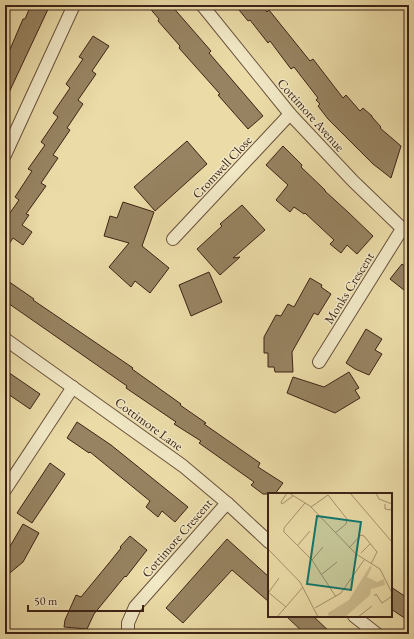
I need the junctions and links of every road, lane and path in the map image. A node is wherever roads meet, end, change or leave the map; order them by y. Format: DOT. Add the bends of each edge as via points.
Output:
graph roads {
  1 [pos="74,5"];
  2 [pos="202,5"];
  3 [pos="290,114"];
  4 [pos="5,155"];
  5 [pos="405,232"];
  6 [pos="173,239"];
  7 [pos="5,339"];
  8 [pos="319,362"];
  9 [pos="73,387"];
  10 [pos="5,490"];
  11 [pos="227,502"];
  12 [pos="268,541"];
  13 [pos="355,617"];
  14 [pos="128,634"];
  15 [pos="377,634"];
  1 -- 4 [label="street"];
  2 -- 3 [label="street, Cottimore Avenue"];
  3 -- 5 [label="street, Cottimore Avenue"];
  3 -- 6 [label="street, Cromwell Close"];
  5 -- 8 [label="street, Monks Crescent"];
  7 -- 9 [label="street, Cottimore Lane"];
  9 -- 10 [label="street"];
  9 -- 11 [label="street, Cottimore Lane" via="183,466"];
  11 -- 12 [label="street, Cottimore Lane"];
  11 -- 14 [label="street, Cottimore Crescent" via="135,607 128,624"];
  13 -- 15 [label="street"];
}
